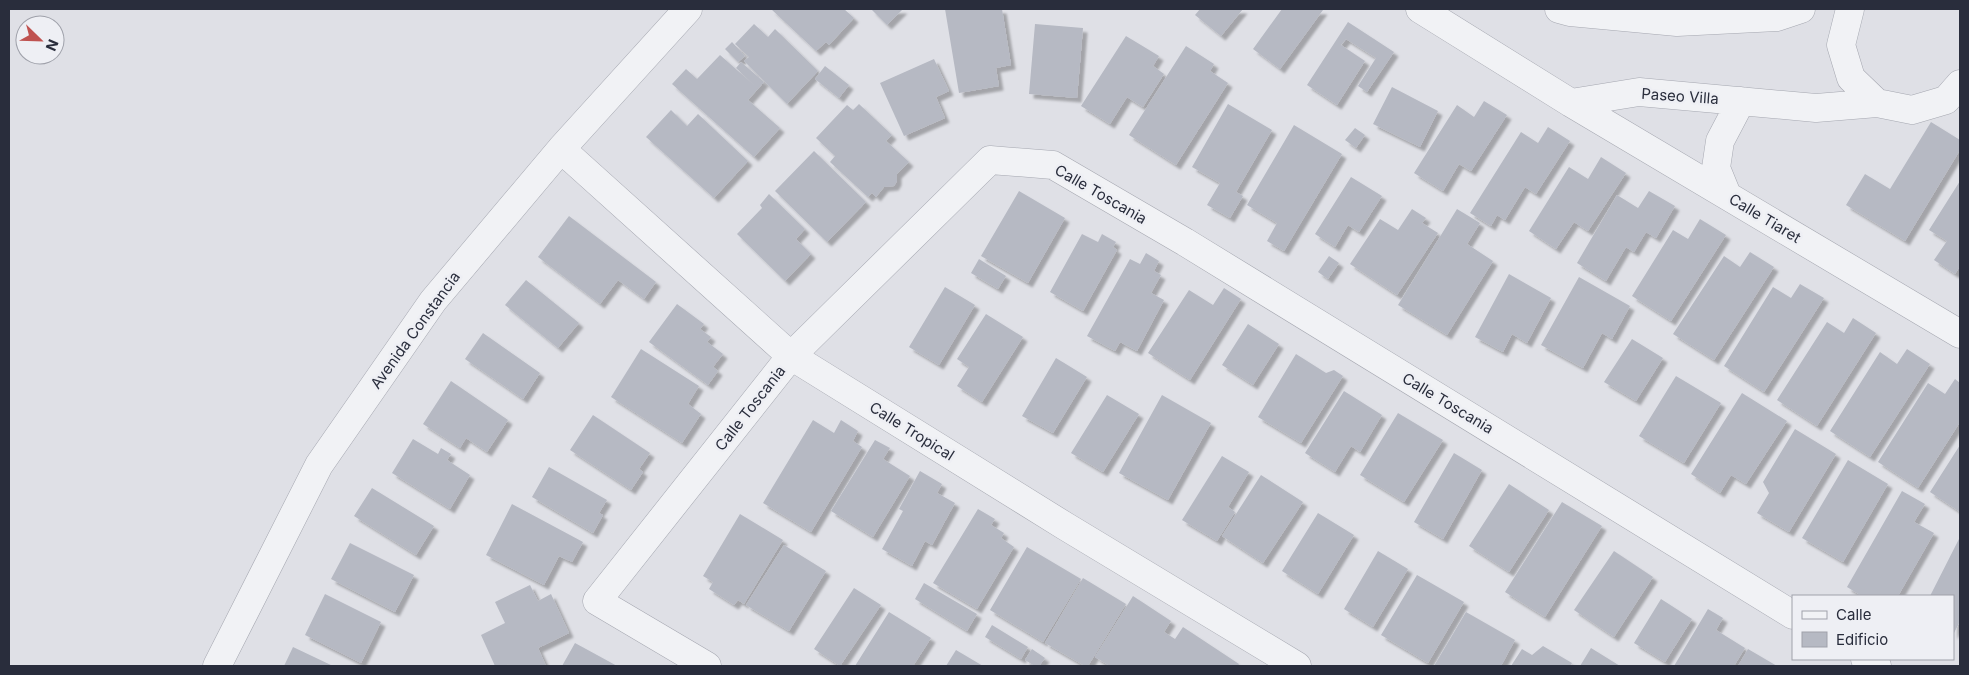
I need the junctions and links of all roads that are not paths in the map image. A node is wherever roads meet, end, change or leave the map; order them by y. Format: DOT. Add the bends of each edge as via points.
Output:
graph roads {
  1 [pos="688,9"];
  2 [pos="1420,9"];
  3 [pos="1559,9"];
  4 [pos="1801,9"];
  5 [pos="1850,9"];
  6 [pos="1960,84"];
  7 [pos="1742,101"];
  8 [pos="1570,103"];
  9 [pos="1877,103"];
  10 [pos="561,149"];
  11 [pos="1726,195"];
  12 [pos="1960,334"];
  13 [pos="791,356"];
  14 [pos="1792,614"];
  15 [pos="217,666"];
  16 [pos="707,666"];
  17 [pos="1296,666"];
  1 -- 10 [label="street, Avenida Constancia"];
  2 -- 8 [label="street"];
  3 -- 4 [label="street" via="1677,22 1777,17"];
  5 -- 9 [label="street" via="1841,44 1851,78"];
  6 -- 9 [label="street, Paseo Villa" via="1946,100 1912,110"];
  7 -- 8 [label="street, Paseo Villa" via="1639,92"];
  7 -- 9 [label="street, Paseo Villa" via="1816,108"];
  7 -- 11 [label="street" via="1720,141 1716,168"];
  8 -- 11 [label="street, Calle Tiaret"];
  10 -- 13 [label="street, Calle Tropical"];
  10 -- 15 [label="street, Avenida Constancia" via="433,301 319,466"];
  11 -- 12 [label="street, Calle Tiaret"];
  13 -- 14 [label="street, Calle Toscania" via="990,160 1053,165"];
  13 -- 16 [label="street, Calle Toscania" via="597,601"];
  13 -- 17 [label="street, Calle Tropical"];
}
